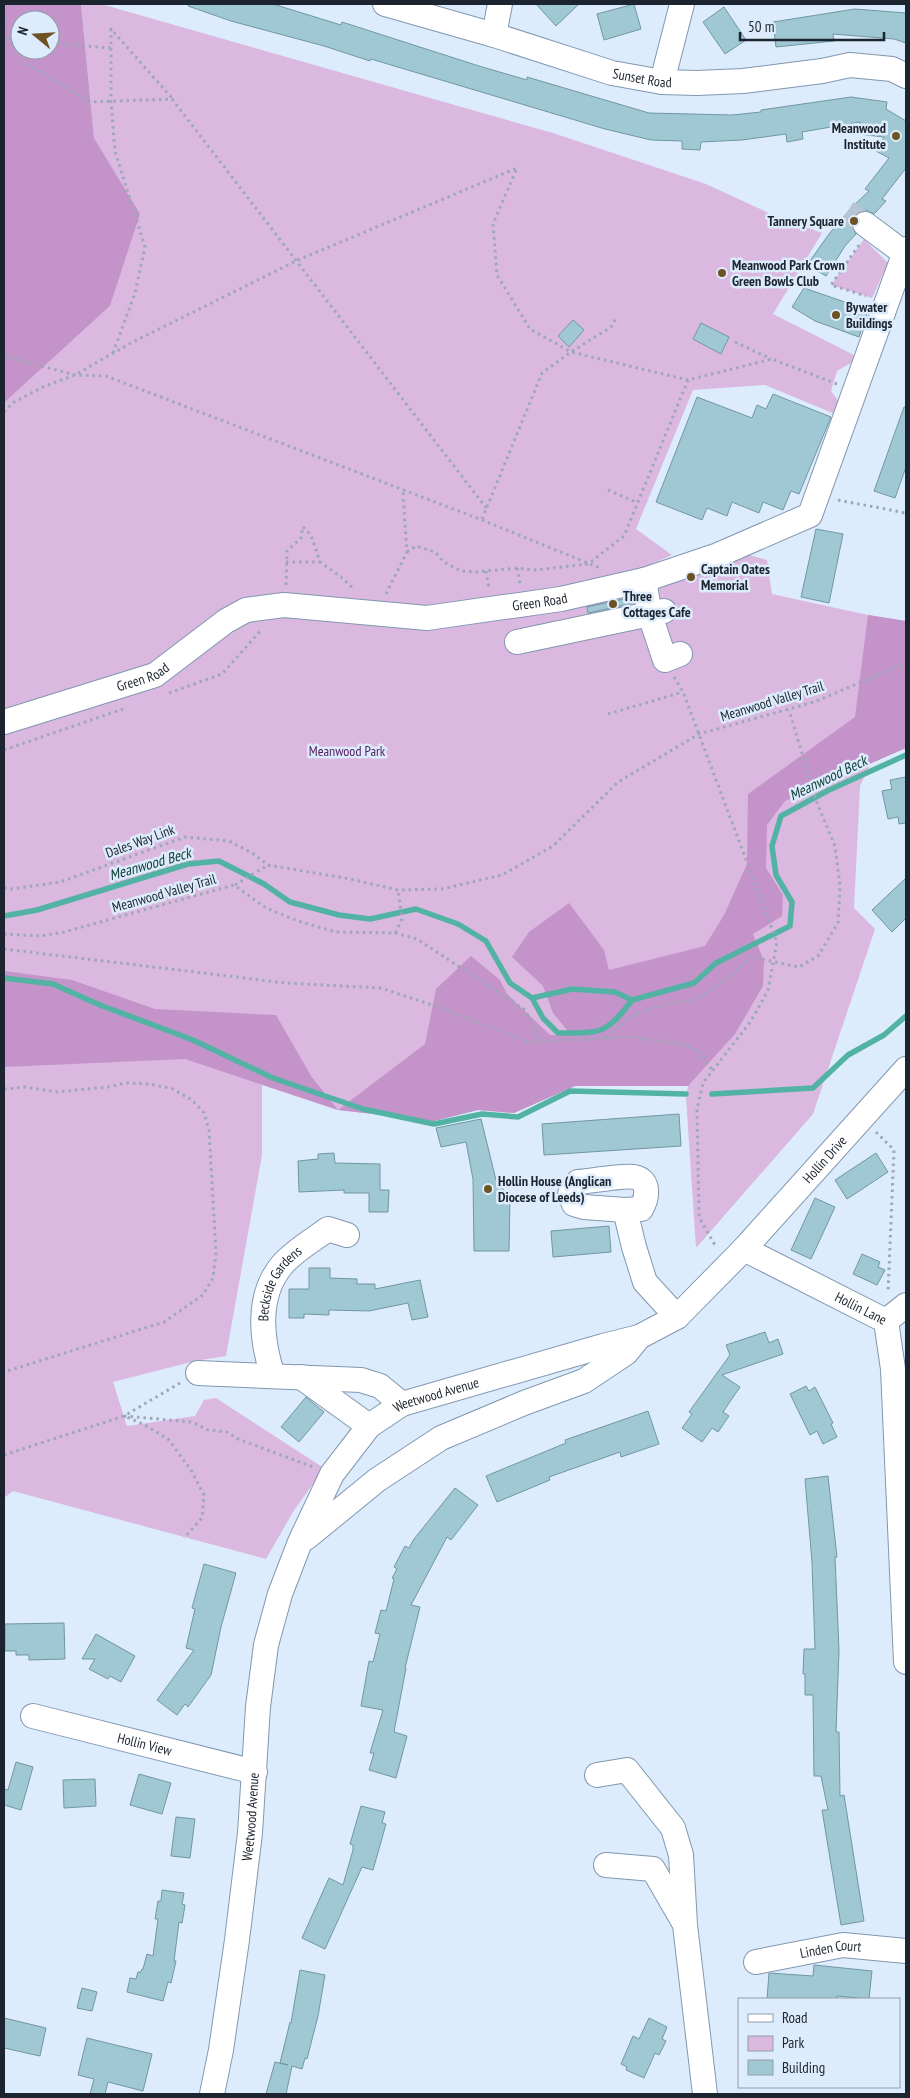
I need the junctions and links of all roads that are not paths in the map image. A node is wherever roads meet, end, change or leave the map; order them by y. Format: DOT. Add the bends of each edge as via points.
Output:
graph roads {
  1 [pos="385,4"];
  2 [pos="500,4"];
  3 [pos="682,4"];
  4 [pos="494,35"];
  5 [pos="906,76"];
  6 [pos="662,82"];
  7 [pos="868,227"];
  8 [pos="905,251"];
  9 [pos="895,293"];
  10 [pos="644,580"];
  11 [pos="657,613"];
  12 [pos="517,642"];
  13 [pos="672,657"];
  14 [pos="4,722"];
  15 [pos="906,1069"];
  16 [pos="625,1210"];
  17 [pos="347,1235"];
  18 [pos="744,1249"];
  19 [pos="906,1305"];
  20 [pos="677,1317"];
  21 [pos="886,1321"];
  22 [pos="639,1337"];
  23 [pos="198,1373"];
  24 [pos="273,1376"];
  25 [pos="301,1377"];
  26 [pos="402,1404"];
  27 [pos="369,1426"];
  28 [pos="300,1542"];
  29 [pos="906,1662"];
  30 [pos="33,1716"];
  31 [pos="255,1772"];
  32 [pos="597,1775"];
  33 [pos="606,1865"];
  34 [pos="685,1925"];
  35 [pos="906,1951"];
  36 [pos="756,1962"];
  37 [pos="212,2094"];
  38 [pos="705,2094"];
  1 -- 4 [label="street, Sunset Road"];
  2 -- 4 [label="street"];
  3 -- 6 [label="street"];
  4 -- 6 [label="street, Sunset Road" via="612,73"];
  5 -- 6 [label="street, Sunset Road" via="892,69 850,64 822,71 743,81"];
  7 -- 8 [label="street"];
  8 -- 9 [label="street, Green Road"];
  9 -- 10 [label="street, Green Road" via="854,391 810,515 718,555"];
  10 -- 11 [label="street"];
  10 -- 14 [label="street, Green Road" via="561,599 427,618 284,605 246,610 226,621 155,675"];
  11 -- 12 [label="street"];
  11 -- 13 [label="street"];
  15 -- 18 [label="street, Hollin Drive"];
  16 -- 20 [label="street" via="645,1282"];
  17 -- 24 [label="street, Beckside Gardens" via="328,1230 283,1264 272,1280 266,1296 263,1334"];
  18 -- 20 [label="street, Weetwood Avenue"];
  18 -- 21 [label="street, Hollin Lane"];
  19 -- 21 [label="street"];
  20 -- 22 [label="street, Weetwood Avenue"];
  21 -- 29 [label="street, Hollin Lane" via="893,1369"];
  22 -- 26 [label="street, Weetwood Avenue"];
  22 -- 28 [label="street, Weetwood Avenue" via="626,1353 584,1381 441,1438 378,1480"];
  23 -- 24 [label="street"];
  24 -- 25 [label="street"];
  25 -- 26 [label="street" via="361,1380 380,1386"];
  25 -- 27 [label="street"];
  26 -- 27 [label="street, Weetwood Avenue"];
  27 -- 28 [label="street, Weetwood Avenue" via="332,1474"];
  28 -- 31 [label="street, Weetwood Avenue" via="280,1594 266,1645 258,1707"];
  30 -- 31 [label="street, Hollin View"];
  31 -- 37 [label="street, Weetwood Avenue" via="237,1940"];
  32 -- 34 [label="street" via="627,1770 673,1828 681,1855"];
  33 -- 34 [label="street" via="653,1868"];
  34 -- 38 [label="street"];
  35 -- 36 [label="street, Linden Court" via="843,1945"];
}
